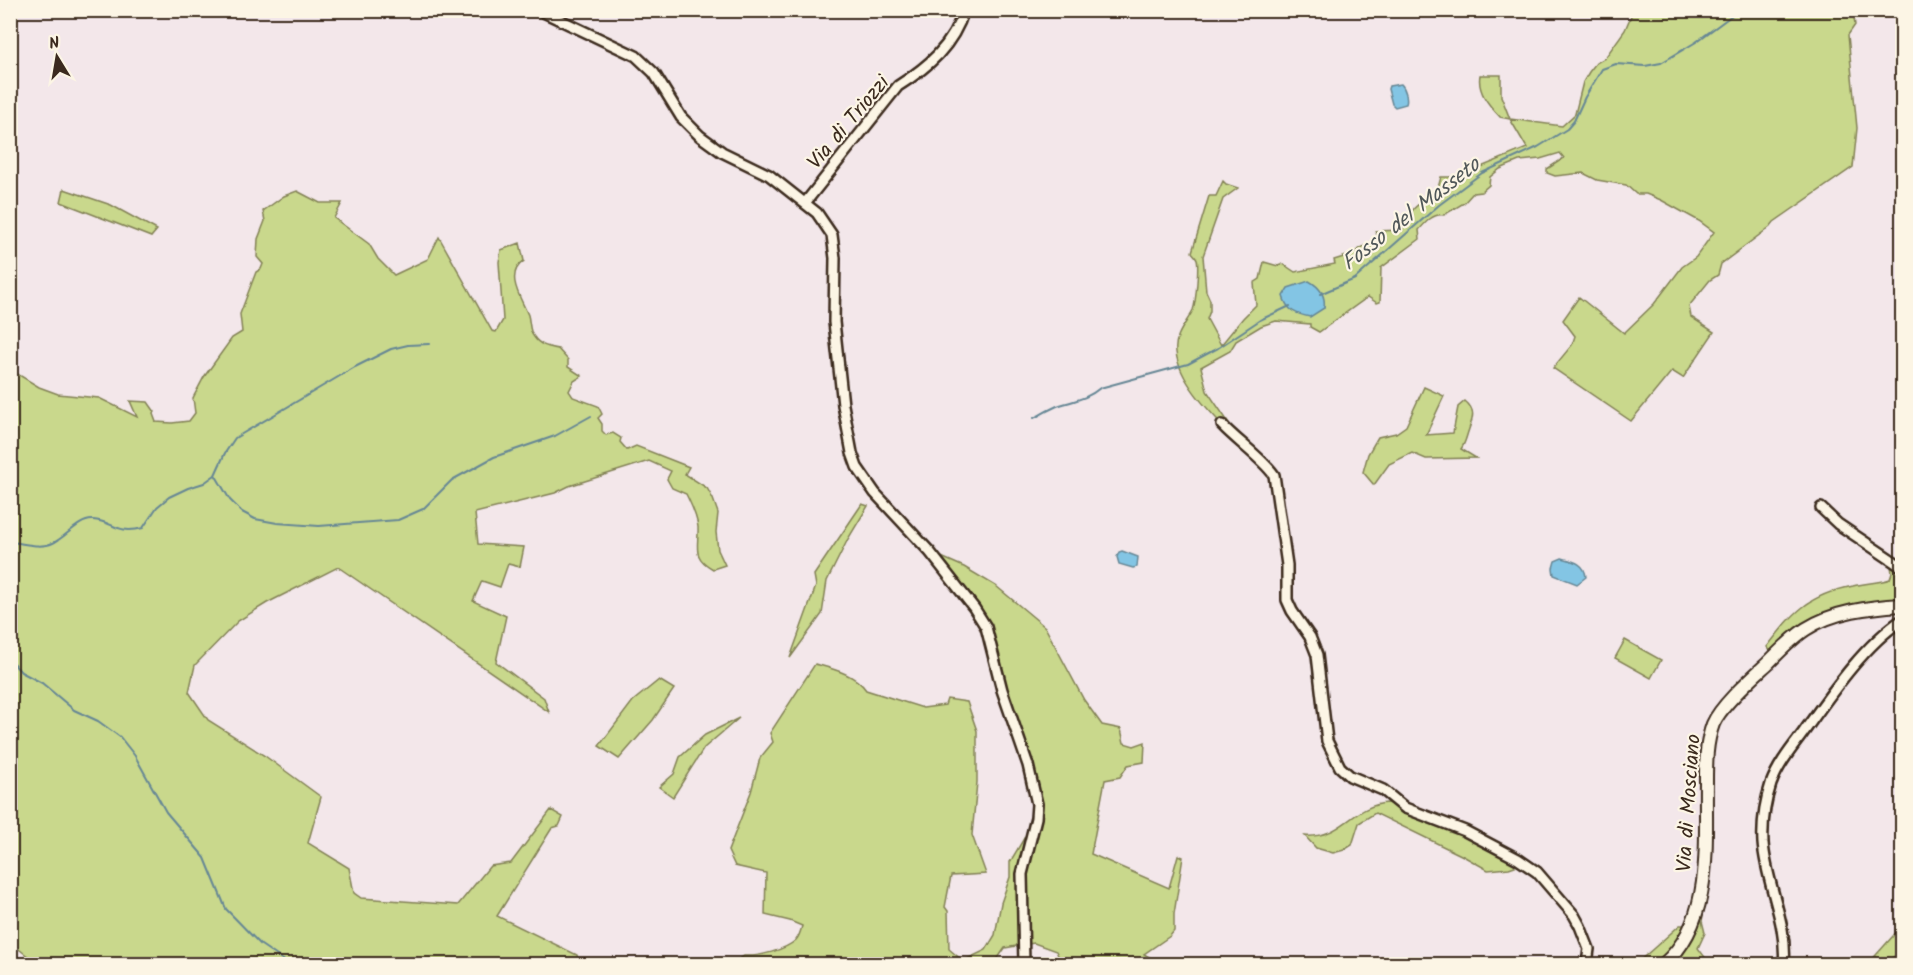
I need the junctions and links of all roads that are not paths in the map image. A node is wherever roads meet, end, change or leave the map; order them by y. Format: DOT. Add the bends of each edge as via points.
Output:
graph roads {
  1 [pos="540,10"];
  2 [pos="964,10"];
  3 [pos="805,203"];
  4 [pos="1222,425"];
  5 [pos="1821,508"];
  6 [pos="1902,567"];
  7 [pos="1902,605"];
  8 [pos="1902,620"];
  9 [pos="1024,964"];
  10 [pos="1587,964"];
  11 [pos="1665,964"];
  12 [pos="1784,964"];
  1 -- 3 [label="street" via="636,56 654,73 681,117 700,136 722,152 769,175"];
  2 -- 3 [label="street, Via di Triozzi" via="953,37 913,78 898,86"];
  3 -- 9 [label="street" via="832,235 834,322 843,405 857,468 930,552 986,627 1002,690 1028,765 1037,804 1022,874"];
  4 -- 10 [label="street" via="1274,476 1287,565 1287,600 1317,655 1326,741 1340,767 1350,776 1383,790 1406,808 1465,831 1537,872 1580,926 1589,949"];
  5 -- 6 [label="street"];
  7 -- 11 [label="main road, Via di Mosciano" via="1858,610 1827,618 1807,629 1748,681 1715,719 1707,747 1700,898 1689,930"];
  8 -- 12 [label="street" via="1844,676 1781,764 1772,783 1763,841"];
}
